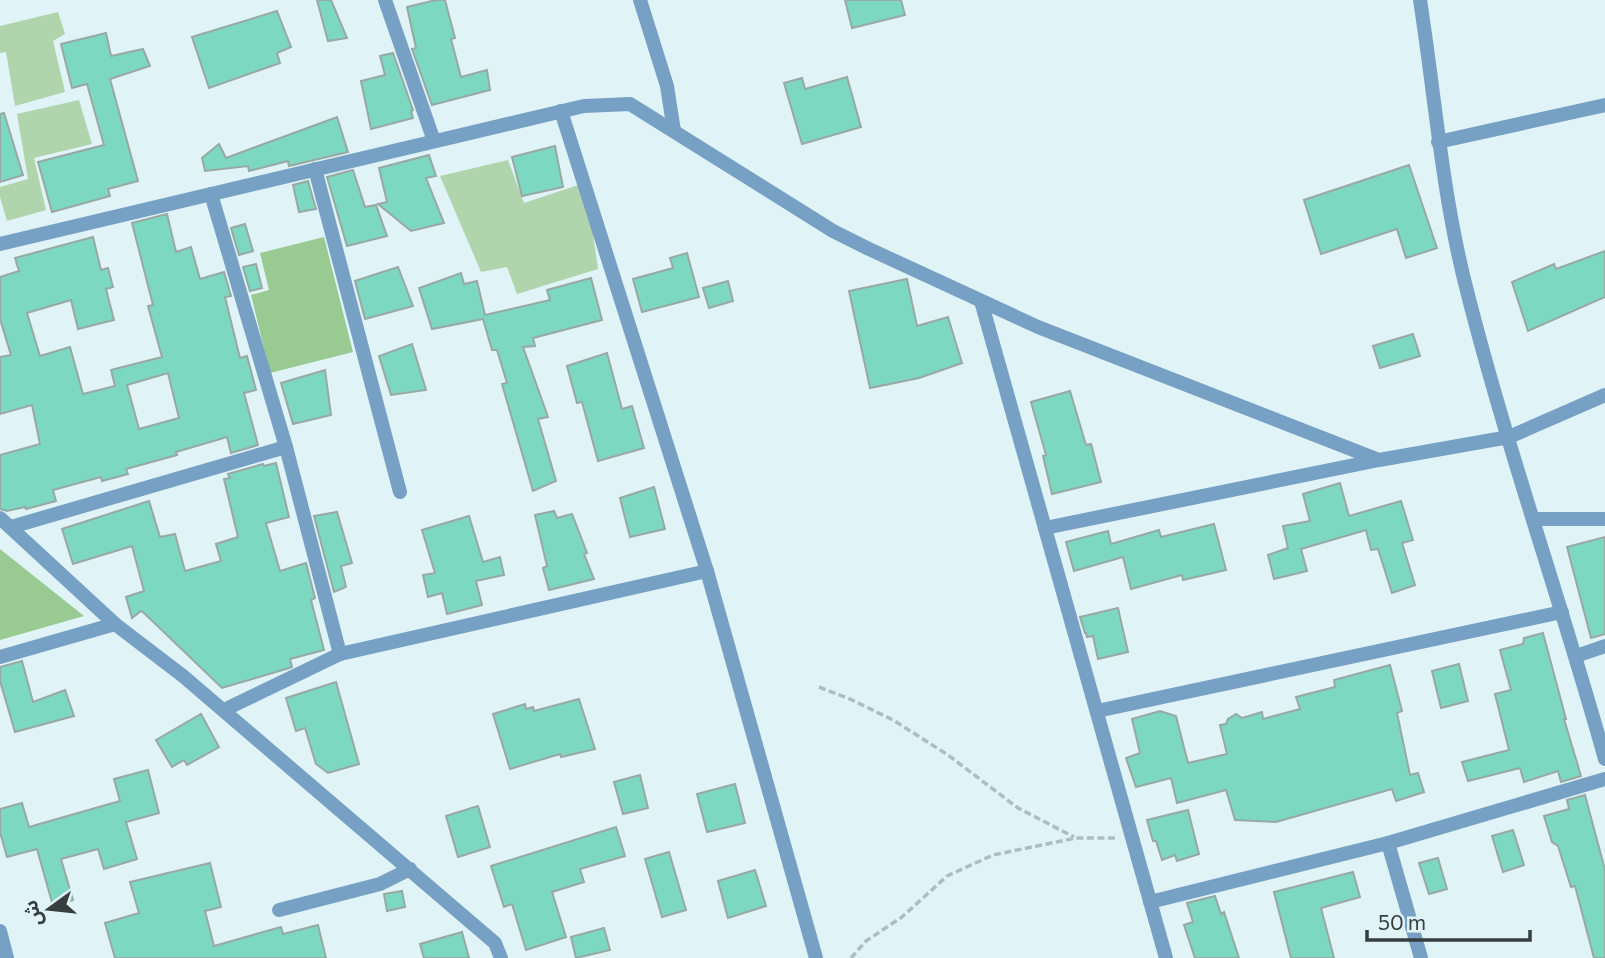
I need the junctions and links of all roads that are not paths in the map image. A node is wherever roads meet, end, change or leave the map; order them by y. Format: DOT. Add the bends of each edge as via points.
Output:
graph roads {
  1 [pos="385,0"];
  2 [pos="640,0"];
  3 [pos="1420,0"];
  4 [pos="1605,105"];
  5 [pos="561,111"];
  6 [pos="674,131"];
  7 [pos="435,141"];
  8 [pos="1438,142"];
  9 [pos="314,169"];
  10 [pos="211,194"];
  11 [pos="0,244"];
  12 [pos="981,301"];
  13 [pos="1605,394"];
  14 [pos="1509,438"];
  15 [pos="286,447"];
  16 [pos="1379,460"];
  17 [pos="400,492"];
  18 [pos="1533,519"];
  19 [pos="1605,519"];
  20 [pos="5,522"];
  21 [pos="1045,528"];
  22 [pos="707,571"];
  23 [pos="1562,612"];
  24 [pos="115,624"];
  25 [pos="1605,646"];
  26 [pos="340,654"];
  27 [pos="1576,656"];
  28 [pos="0,657"];
  29 [pos="224,710"];
  30 [pos="1097,711"];
  31 [pos="1605,759"];
  32 [pos="1605,779"];
  33 [pos="1388,843"];
  34 [pos="410,869"];
  35 [pos="1150,902"];
  36 [pos="279,910"];
  37 [pos="0,931"];
  38 [pos="7,958"];
  39 [pos="501,958"];
  40 [pos="816,958"];
  41 [pos="1166,958"];
  42 [pos="1421,958"];
  1 -- 7 [label="street"];
  2 -- 6 [label="street" via="667,86"];
  3 -- 8 [label="street"];
  4 -- 8 [label="street"];
  5 -- 6 [label="street" via="630,104"];
  5 -- 7 [label="street"];
  5 -- 22 [label="street"];
  6 -- 12 [label="street" via="832,230"];
  7 -- 9 [label="street"];
  8 -- 14 [label="street" via="1466,286"];
  9 -- 10 [label="street"];
  9 -- 17 [label="street"];
  10 -- 11 [label="street"];
  10 -- 15 [label="street"];
  12 -- 16 [label="street"];
  12 -- 21 [label="street"];
  13 -- 14 [label="street"];
  14 -- 16 [label="street"];
  14 -- 18 [label="street"];
  15 -- 20 [label="street"];
  15 -- 26 [label="street"];
  16 -- 21 [label="street"];
  18 -- 19 [label="street"];
  18 -- 23 [label="street"];
  20 -- 24 [label="street"];
  21 -- 30 [label="street"];
  22 -- 26 [label="street"];
  22 -- 40 [label="street"];
  23 -- 27 [label="street"];
  23 -- 30 [label="street"];
  24 -- 28 [label="street"];
  24 -- 29 [label="street"];
  25 -- 27 [label="street"];
  26 -- 29 [label="street"];
  27 -- 31 [label="street"];
  29 -- 34 [label="street"];
  30 -- 35 [label="street"];
  32 -- 33 [label="street"];
  33 -- 35 [label="street"];
  33 -- 42 [label="street"];
  34 -- 36 [label="street" via="380,884"];
  34 -- 39 [label="street" via="495,943"];
  35 -- 41 [label="street"];
  37 -- 38 [label="street"];
}
